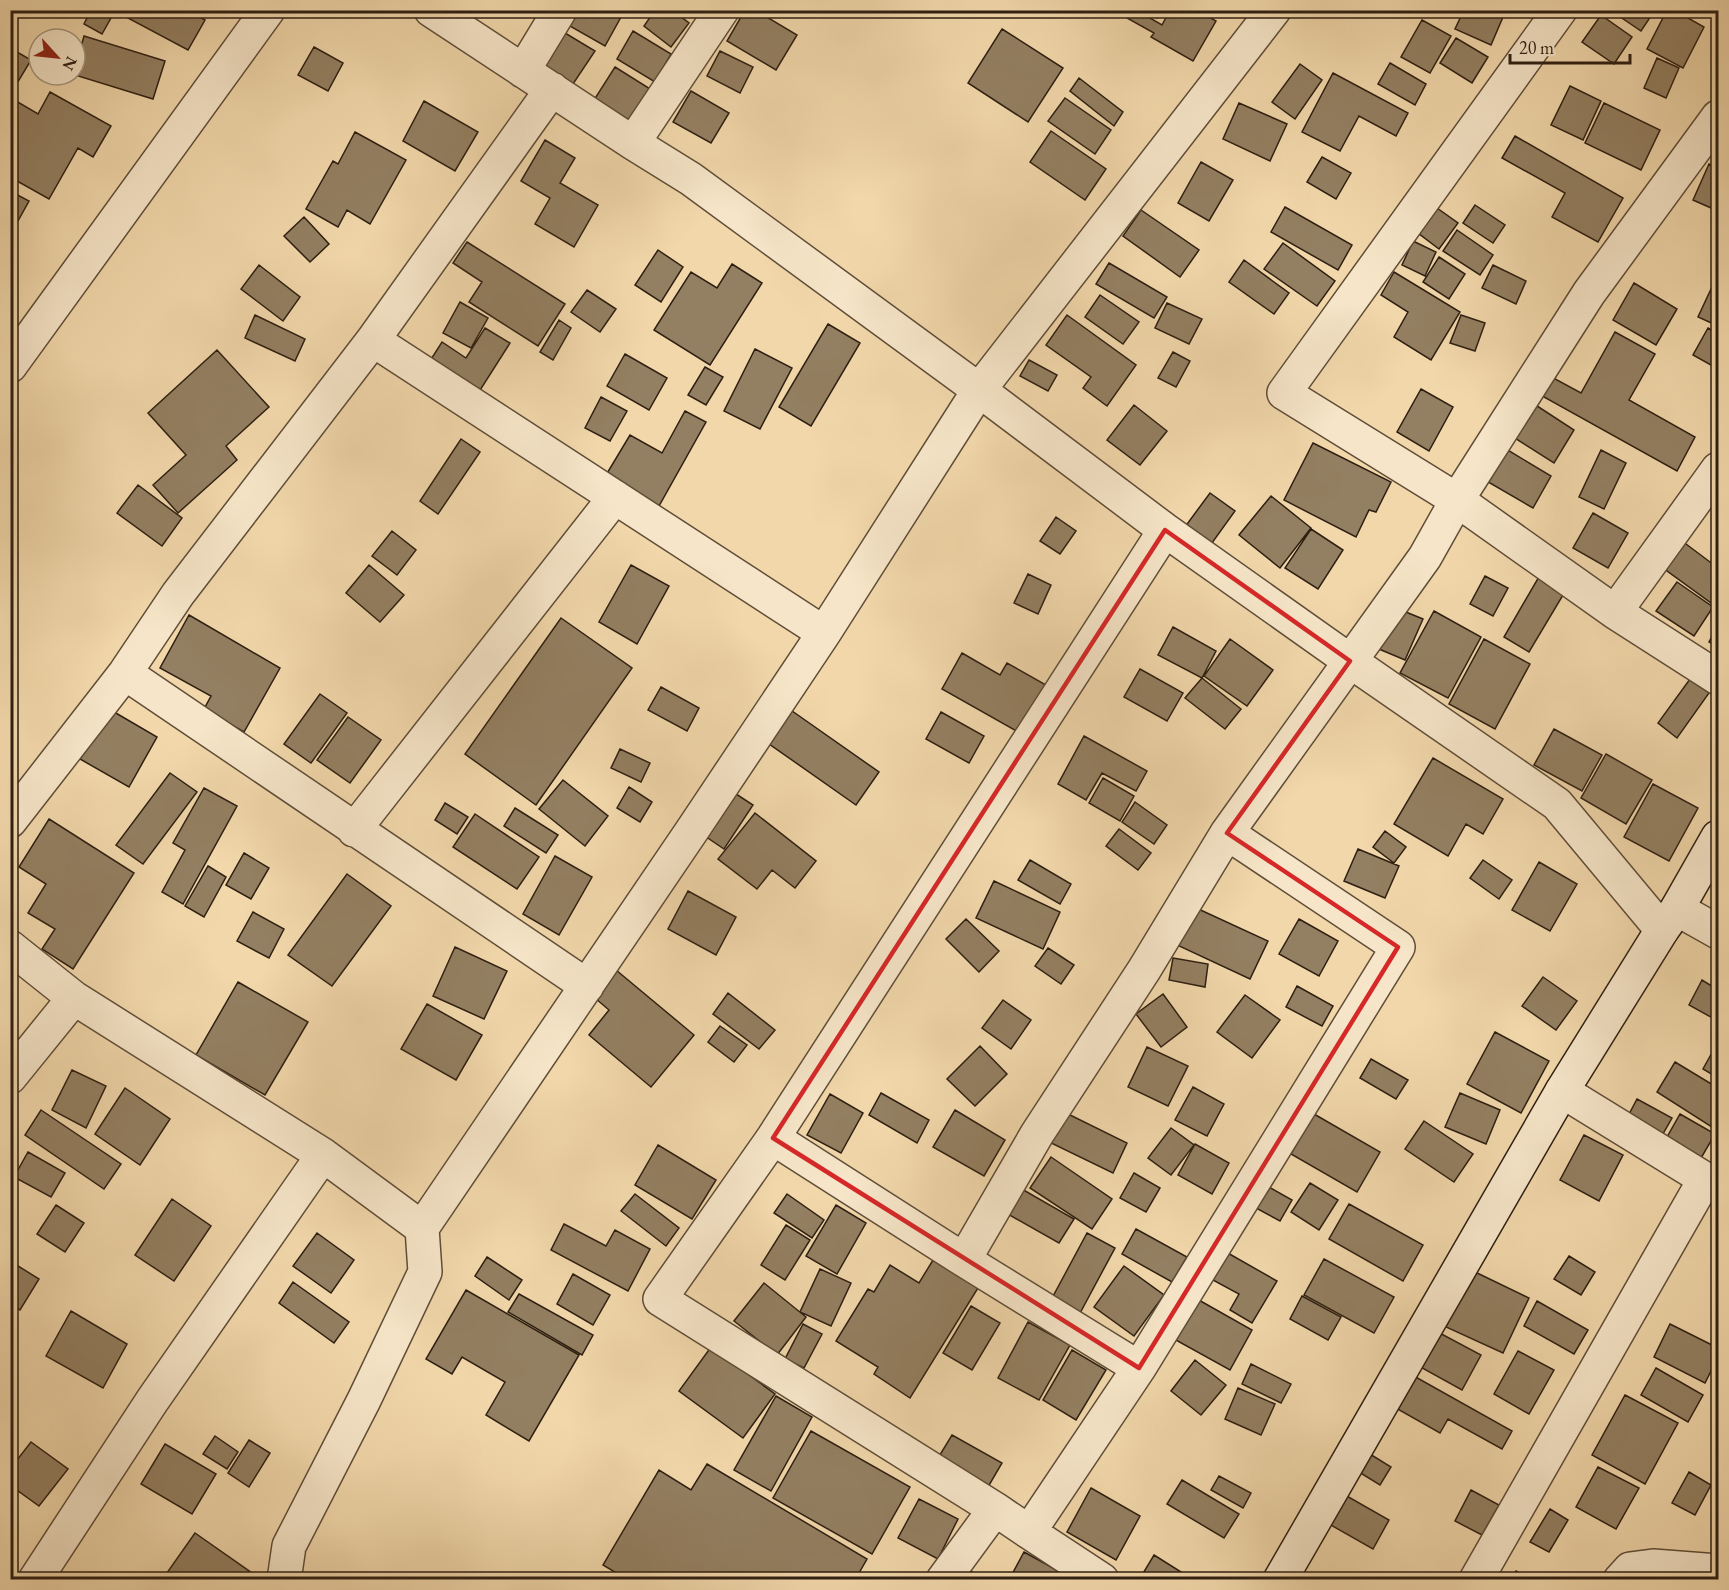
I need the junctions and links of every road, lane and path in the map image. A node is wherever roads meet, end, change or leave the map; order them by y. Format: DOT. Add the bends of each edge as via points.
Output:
graph roads {
  1 [pos="268,10"];
  2 [pos="431,10"];
  3 [pos="560,10"];
  4 [pos="722,10"];
  5 [pos="1560,10"];
  6 [pos="1266,13"];
  7 [pos="523,71"];
  8 [pos="552,89"];
  9 [pos="1719,117"];
  10 [pos="633,143"];
  11 [pos="373,340"];
  12 [pos="10,366"];
  13 [pos="979,390"];
  14 [pos="1719,469"];
  15 [pos="615,497"];
  16 [pos="1457,500"];
  17 [pos="1165,530"];
  18 [pos="1615,612"];
  19 [pos="824,633"];
  20 [pos="1350,661"];
  21 [pos="124,673"];
  22 [pos="1719,678"];
  23 [pos="10,821"];
  24 [pos="354,830"];
  25 [pos="1227,833"];
  26 [pos="1719,837"];
  27 [pos="1669,920"];
  28 [pos="1719,932"];
  29 [pos="10,946"];
  30 [pos="587,986"];
  31 [pos="74,998"];
  32 [pos="10,1077"];
  33 [pos="1562,1091"];
  34 [pos="773,1138"];
  35 [pos="323,1155"];
  36 [pos="422,1228"];
  37 [pos="964,1260"];
  38 [pos="1139,1368"];
  39 [pos="995,1509"];
  40 [pos="1029,1532"];
  41 [pos="1719,1570"];
  42 [pos="35,1580"];
  43 [pos="284,1580"];
  44 [pos="943,1580"];
  45 [pos="1102,1580"];
  46 [pos="1280,1580"];
  47 [pos="1476,1580"];
  48 [pos="1620,1580"];
  1 -- 12 [label="street"];
  2 -- 7 [label="street"];
  3 -- 7 [label="street"];
  4 -- 10 [label="street"];
  5 -- 16 [label="street" via="1284,393"];
  6 -- 13 [label="street"];
  7 -- 8 [label="street"];
  8 -- 10 [label="street"];
  8 -- 11 [label="street"];
  9 -- 16 [label="street" via="1588,293"];
  10 -- 13 [label="street" via="691,179"];
  11 -- 15 [label="street"];
  11 -- 21 [label="street" via="178,594"];
  13 -- 17 [label="street"];
  13 -- 19 [label="street"];
  14 -- 18 [label="street"];
  15 -- 19 [label="street"];
  15 -- 24 [label="street"];
  16 -- 18 [label="street"];
  16 -- 20 [label="street" via="1425,557"];
  17 -- 20 [label="street"];
  17 -- 34 [label="street"];
  18 -- 22 [label="street"];
  19 -- 30 [label="street"];
  20 -- 25 [label="street"];
  20 -- 27 [label="street" via="1557,804"];
  21 -- 23 [label="street"];
  21 -- 24 [label="street"];
  24 -- 30 [label="street"];
  25 -- 37 [label="street" via="1037,1134"];
  25 -- 38 [label="street" via="1398,947"];
  26 -- 27 [label="street"];
  27 -- 28 [label="street"];
  27 -- 33 [label="street"];
  29 -- 31 [label="street"];
  30 -- 36 [label="street"];
  31 -- 32 [label="street"];
  31 -- 35 [label="street"];
  33 -- 46 [label="street"];
  33 -- 47 [label="street" via="1705,1179"];
  34 -- 37 [label="street"];
  34 -- 39 [label="street" via="660,1299"];
  35 -- 36 [label="street"];
  35 -- 42 [label="street" via="152,1401"];
  36 -- 43 [label="street" via="424,1272 364,1401 289,1546"];
  37 -- 38 [label="street"];
  38 -- 40 [label="street"];
  39 -- 40 [label="street"];
  39 -- 44 [label="street"];
  40 -- 45 [label="street"];
  41 -- 48 [label="street" via="1653,1566 1630,1569"];
}
